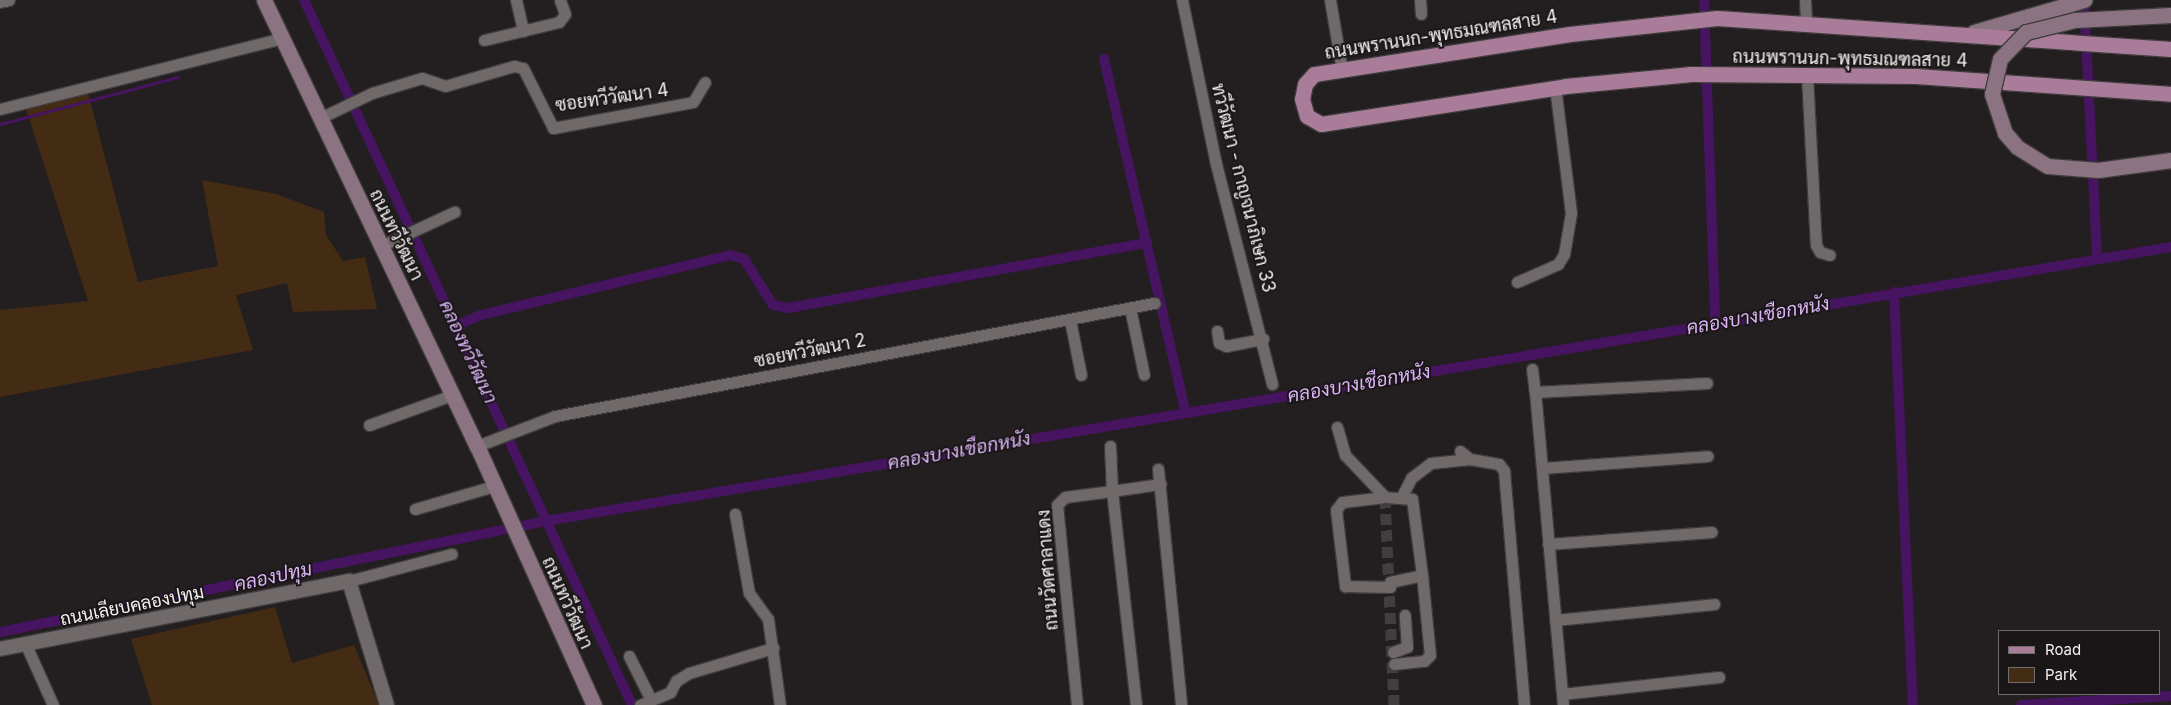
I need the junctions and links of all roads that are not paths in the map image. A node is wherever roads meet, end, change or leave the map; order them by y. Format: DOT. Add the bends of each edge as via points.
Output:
graph roads {
  1 [pos="9,0"];
  2 [pos="264,0"];
  3 [pos="516,0"];
  4 [pos="560,0"];
  5 [pos="1182,0"];
  6 [pos="1330,0"];
  7 [pos="1420,0"];
  8 [pos="1805,0"];
  9 [pos="2084,0"];
  10 [pos="0,2"];
  11 [pos="1421,14"];
  12 [pos="2171,14"];
  13 [pos="1806,22"];
  14 [pos="523,31"];
  15 [pos="1974,32"];
  16 [pos="282,38"];
  17 [pos="484,40"];
  18 [pos="2171,49"];
  19 [pos="1342,70"];
  20 [pos="1807,75"];
  21 [pos="705,82"];
  22 [pos="1555,87"];
  23 [pos="2171,94"];
  24 [pos="0,109"];
  25 [pos="320,118"];
  26 [pos="2171,160"];
  27 [pos="454,212"];
  28 [pos="387,243"];
  29 [pos="1830,255"];
  30 [pos="1517,282"];
  31 [pos="1154,302"];
  32 [pos="1130,308"];
  33 [pos="1070,320"];
  34 [pos="1217,331"];
  35 [pos="1263,339"];
  36 [pos="1532,369"];
  37 [pos="1081,374"];
  38 [pos="1144,375"];
  39 [pos="1707,383"];
  40 [pos="1272,384"];
  41 [pos="1535,392"];
  42 [pos="452,395"];
  43 [pos="369,425"];
  44 [pos="1337,428"];
  45 [pos="477,446"];
  46 [pos="1110,446"];
  47 [pos="1460,451"];
  48 [pos="1708,456"];
  49 [pos="1470,459"];
  50 [pos="1542,468"];
  51 [pos="1158,469"];
  52 [pos="1160,484"];
  53 [pos="494,486"];
  54 [pos="1112,491"];
  55 [pos="1402,496"];
  56 [pos="1384,497"];
  57 [pos="415,509"];
  58 [pos="735,514"];
  59 [pos="1712,532"];
  60 [pos="1548,544"];
  61 [pos="451,554"];
  62 [pos="1422,576"];
  63 [pos="349,581"];
  64 [pos="1714,604"];
  65 [pos="1405,615"];
  66 [pos="1555,620"];
  67 [pos="26,645"];
  68 [pos="772,648"];
  69 [pos="0,649"];
  70 [pos="1393,652"];
  71 [pos="629,656"];
  72 [pos="1394,664"];
  73 [pos="1720,677"];
  74 [pos="1563,699"];
  75 [pos="647,702"];
  76 [pos="53,705"];
  77 [pos="386,705"];
  78 [pos="594,705"];
  79 [pos="780,705"];
  80 [pos="1077,705"];
  81 [pos="1136,705"];
  82 [pos="1181,705"];
  83 [pos="1524,705"];
  1 -- 10 [label="street"];
  2 -- 16 [label="main road, ถนนทวีวัฒนา"];
  3 -- 14 [label="street"];
  4 -- 14 [label="street" via="563,20"];
  5 -- 35 [label="street, ทวีวัฒนา - กาญจนาภิเษก 33" via="1216,164"];
  6 -- 19 [label="street"];
  7 -- 11 [label="street"];
  8 -- 13 [label="street"];
  9 -- 15 [label="main road"];
  12 -- 26 [label="main road, bridge" via="2075,20 2026,32 2000,59 1992,94 2005,133 2017,148 2048,166 2098,170"];
  13 -- 15 [label="main road, ถนนพรานนก-พุทธมณฑลสาย 4"];
  13 -- 19 [label="main road, ถนนพรานนก-พุทธมณฑลสาย 4" via="1732,18 1691,20 1570,34"];
  14 -- 17 [label="street"];
  15 -- 18 [label="main road, ถนนพรานนก-พุทธมณฑลสาย 4"];
  16 -- 24 [label="street"];
  16 -- 25 [label="main road, ถนนทวีวัฒนา"];
  19 -- 22 [label="main road, ถนนพรานนก-พุทธมณฑลสาย 4" via="1314,74 1305,84 1302,99 1307,116 1321,124"];
  20 -- 22 [label="main road, ถนนพรานนก-พุทธมณฑลสาย 4" via="1691,74"];
  20 -- 23 [label="main road, ถนนพรานนก-พุทธมณฑลสาย 4" via="1916,76"];
  20 -- 29 [label="street" via="1816,245 1820,252"];
  21 -- 25 [label="street, ซอยทวีวัฒนา 4" via="693,102 553,128 520,66 445,86 422,78 372,93"];
  22 -- 30 [label="street" via="1572,214 1564,254 1558,264"];
  25 -- 28 [label="main road, ถนนทวีวัฒนา"];
  27 -- 28 [label="street"];
  28 -- 42 [label="main road, ถนนทวีวัฒนา"];
  31 -- 32 [label="street, ซอยทวีวัฒนา 2"];
  32 -- 33 [label="street, ซอยทวีวัฒนา 2"];
  32 -- 38 [label="street"];
  33 -- 37 [label="street"];
  33 -- 45 [label="street, ซอยทวีวัฒนา 2" via="554,416"];
  34 -- 35 [label="street" via="1219,343 1226,346"];
  35 -- 40 [label="street, ทวีวัฒนา - กาญจนาภิเษก 33"];
  36 -- 41 [label="street"];
  39 -- 41 [label="street"];
  41 -- 50 [label="street"];
  42 -- 43 [label="street"];
  42 -- 45 [label="main road, ถนนทวีวัฒนา"];
  44 -- 56 [label="street" via="1345,455"];
  45 -- 53 [label="main road, ถนนทวีวัฒนา"];
  46 -- 54 [label="street"];
  47 -- 49 [label="street"];
  48 -- 50 [label="street"];
  49 -- 55 [label="street" via="1431,463 1411,478"];
  49 -- 83 [label="street" via="1499,464 1504,471"];
  50 -- 60 [label="street"];
  51 -- 52 [label="street"];
  52 -- 54 [label="street, ถนนวัดศาลาแดง"];
  52 -- 82 [label="street"];
  53 -- 57 [label="street"];
  53 -- 78 [label="main road, ถนนทวีวัฒนา"];
  54 -- 80 [label="street, ถนนวัดศาลาแดง" via="1065,497 1058,505"];
  54 -- 81 [label="street"];
  55 -- 56 [label="street"];
  55 -- 62 [label="street" via="1413,503"];
  56 -- 62 [label="street" via="1342,502 1336,518 1345,586 1390,584"];
  58 -- 68 [label="street" via="749,593 768,619"];
  59 -- 60 [label="street"];
  60 -- 66 [label="street"];
  61 -- 63 [label="street"];
  62 -- 72 [label="street" via="1430,655 1424,661"];
  63 -- 67 [label="street, ถนนเลียบคลองปทุม"];
  63 -- 77 [label="street"];
  64 -- 66 [label="street"];
  65 -- 70 [label="street" via="1407,647"];
  66 -- 74 [label="street"];
  67 -- 69 [label="street, ถนนเลียบคลองปทุม"];
  67 -- 76 [label="street"];
  68 -- 75 [label="street" via="689,674 676,681 670,692"];
  68 -- 79 [label="street"];
  71 -- 75 [label="street"];
  73 -- 74 [label="street"];
}
